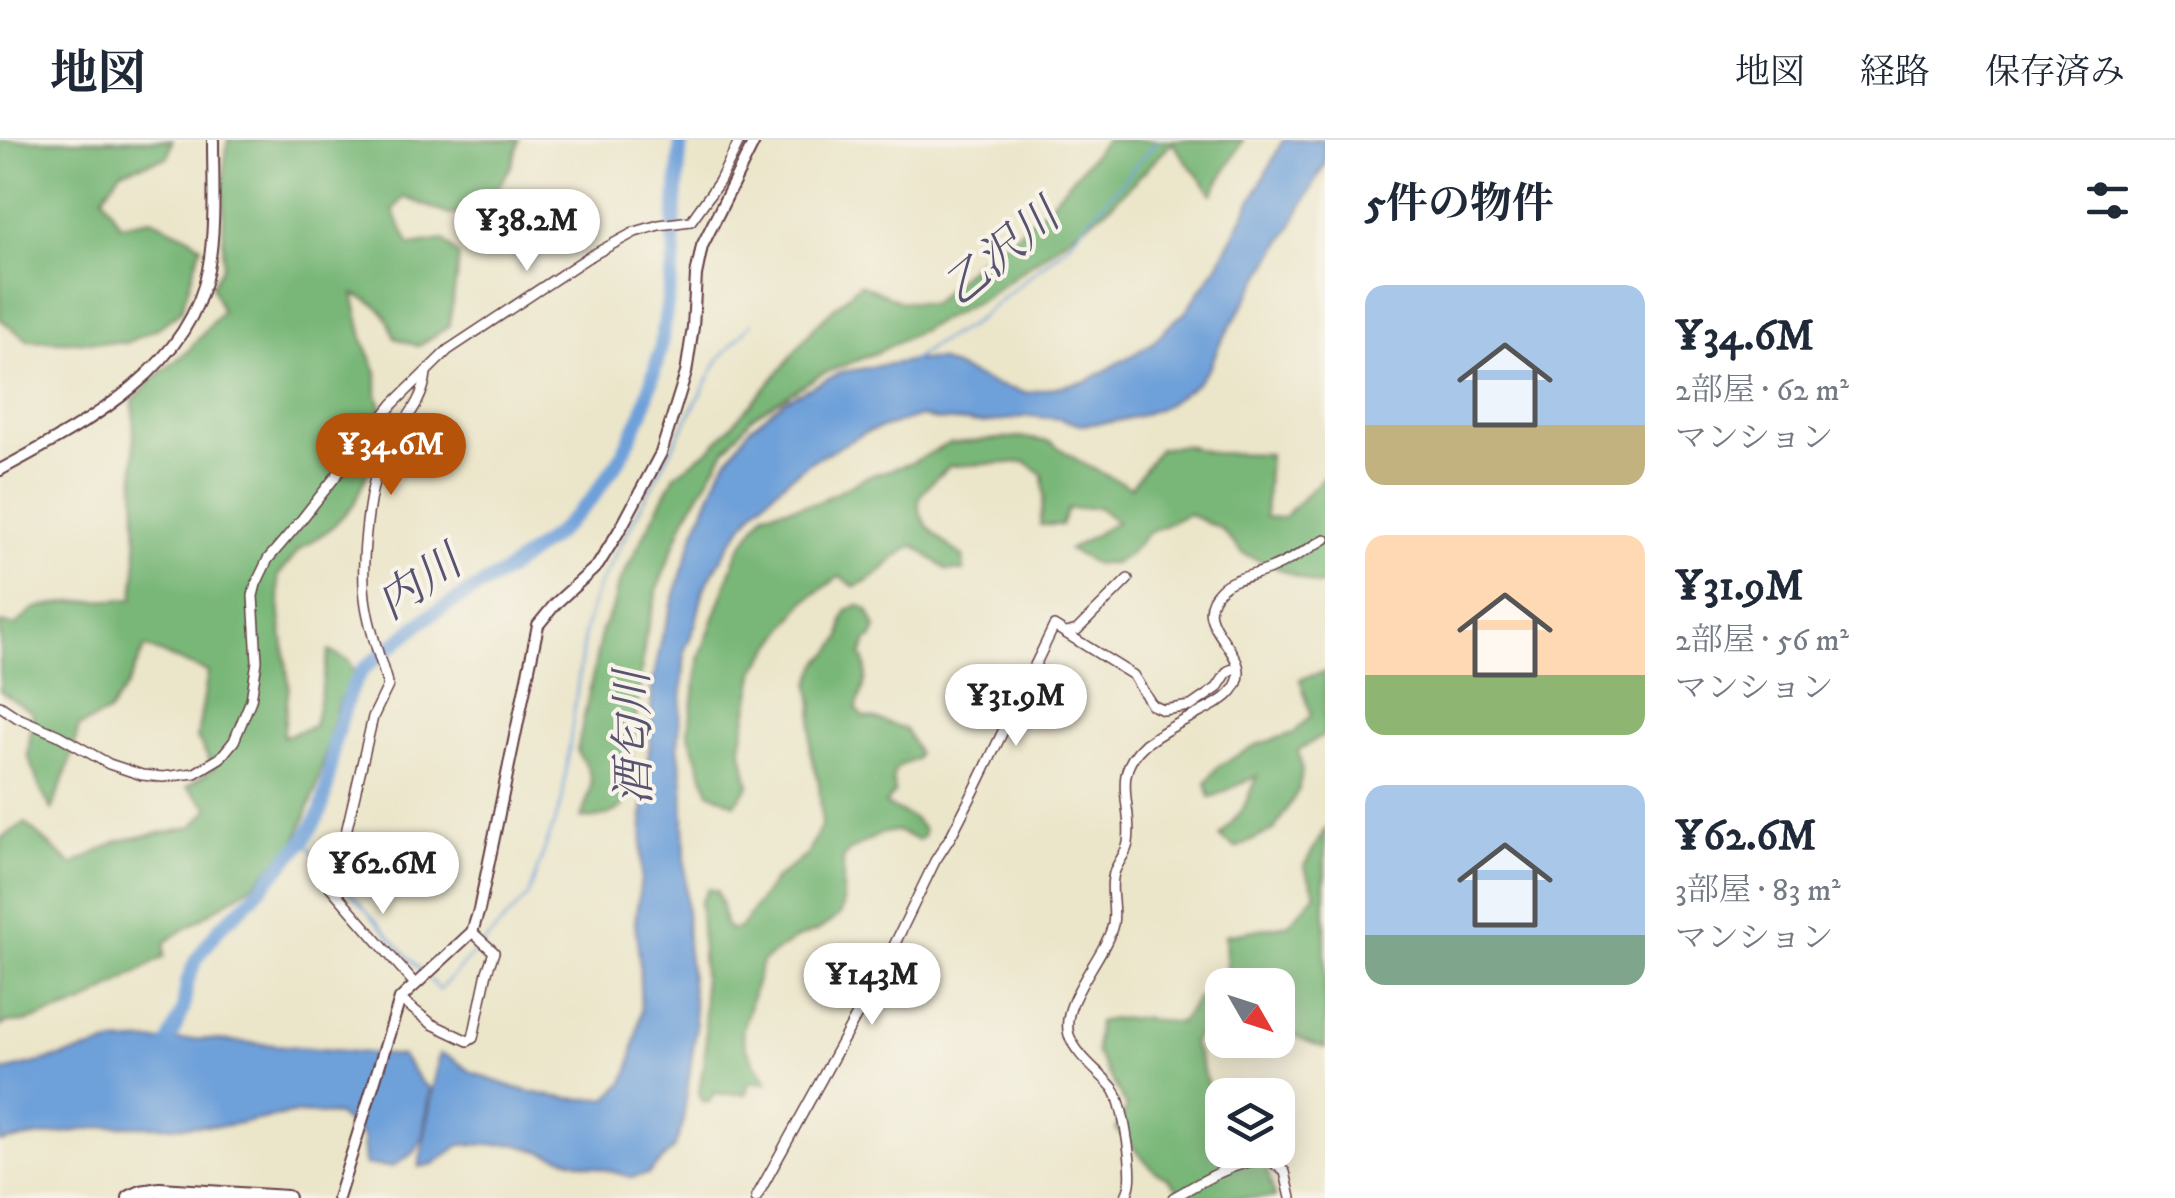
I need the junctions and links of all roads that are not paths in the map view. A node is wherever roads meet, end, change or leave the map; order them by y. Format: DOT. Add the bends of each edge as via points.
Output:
graph roads {
  1 [pos="213,140"];
  2 [pos="740,140"];
  3 [pos="755,140"];
  4 [pos="426,372"];
  5 [pos="0,470"];
  6 [pos="1325,539"];
  7 [pos="1128,579"];
  8 [pos="1067,634"];
  9 [pos="1238,668"];
  10 [pos="0,706"];
  11 [pos="475,934"];
  12 [pos="414,984"];
  13 [pos="401,1000"];
  14 [pos="130,1198"];
  15 [pos="288,1198"];
  16 [pos="338,1198"];
  17 [pos="756,1198"];
  18 [pos="1124,1198"];
  19 [pos="1173,1198"];
  20 [pos="1291,1198"];
  1 -- 5 [label="street" via="209,268 192,316 158,362 108,407"];
  2 -- 4 [label="street" via="691,221 623,237 448,350"];
  3 -- 11 [label="street" via="702,246 686,374 661,454 598,565 538,624"];
  4 -- 10 [label="street" via="268,559 253,596 257,662 251,700 220,758 195,773 142,775"];
  4 -- 12 [label="street" via="416,408 381,459 370,499 365,603 388,686 373,717 344,841 320,875"];
  6 -- 9 [label="street" via="1219,591 1211,621"];
  7 -- 8 [label="street"];
  8 -- 9 [label="street" via="1133,675 1152,705 1163,710 1191,706"];
  8 -- 17 [label="street" via="1054,626 952,836"];
  9 -- 18 [label="street" via="1229,695 1152,738 1129,763 1128,841 1112,878 1112,926 1070,1011 1070,1036 1120,1104 1131,1167"];
  11 -- 12 [label="street"];
  11 -- 13 [label="street" via="494,952 473,1038 432,1024"];
  12 -- 13 [label="street"];
  13 -- 16 [label="street"];
  14 -- 15 [label="main road" via="160,1190"];
  19 -- 20 [label="street" via="1220,1173 1268,1160 1284,1172"];
}
